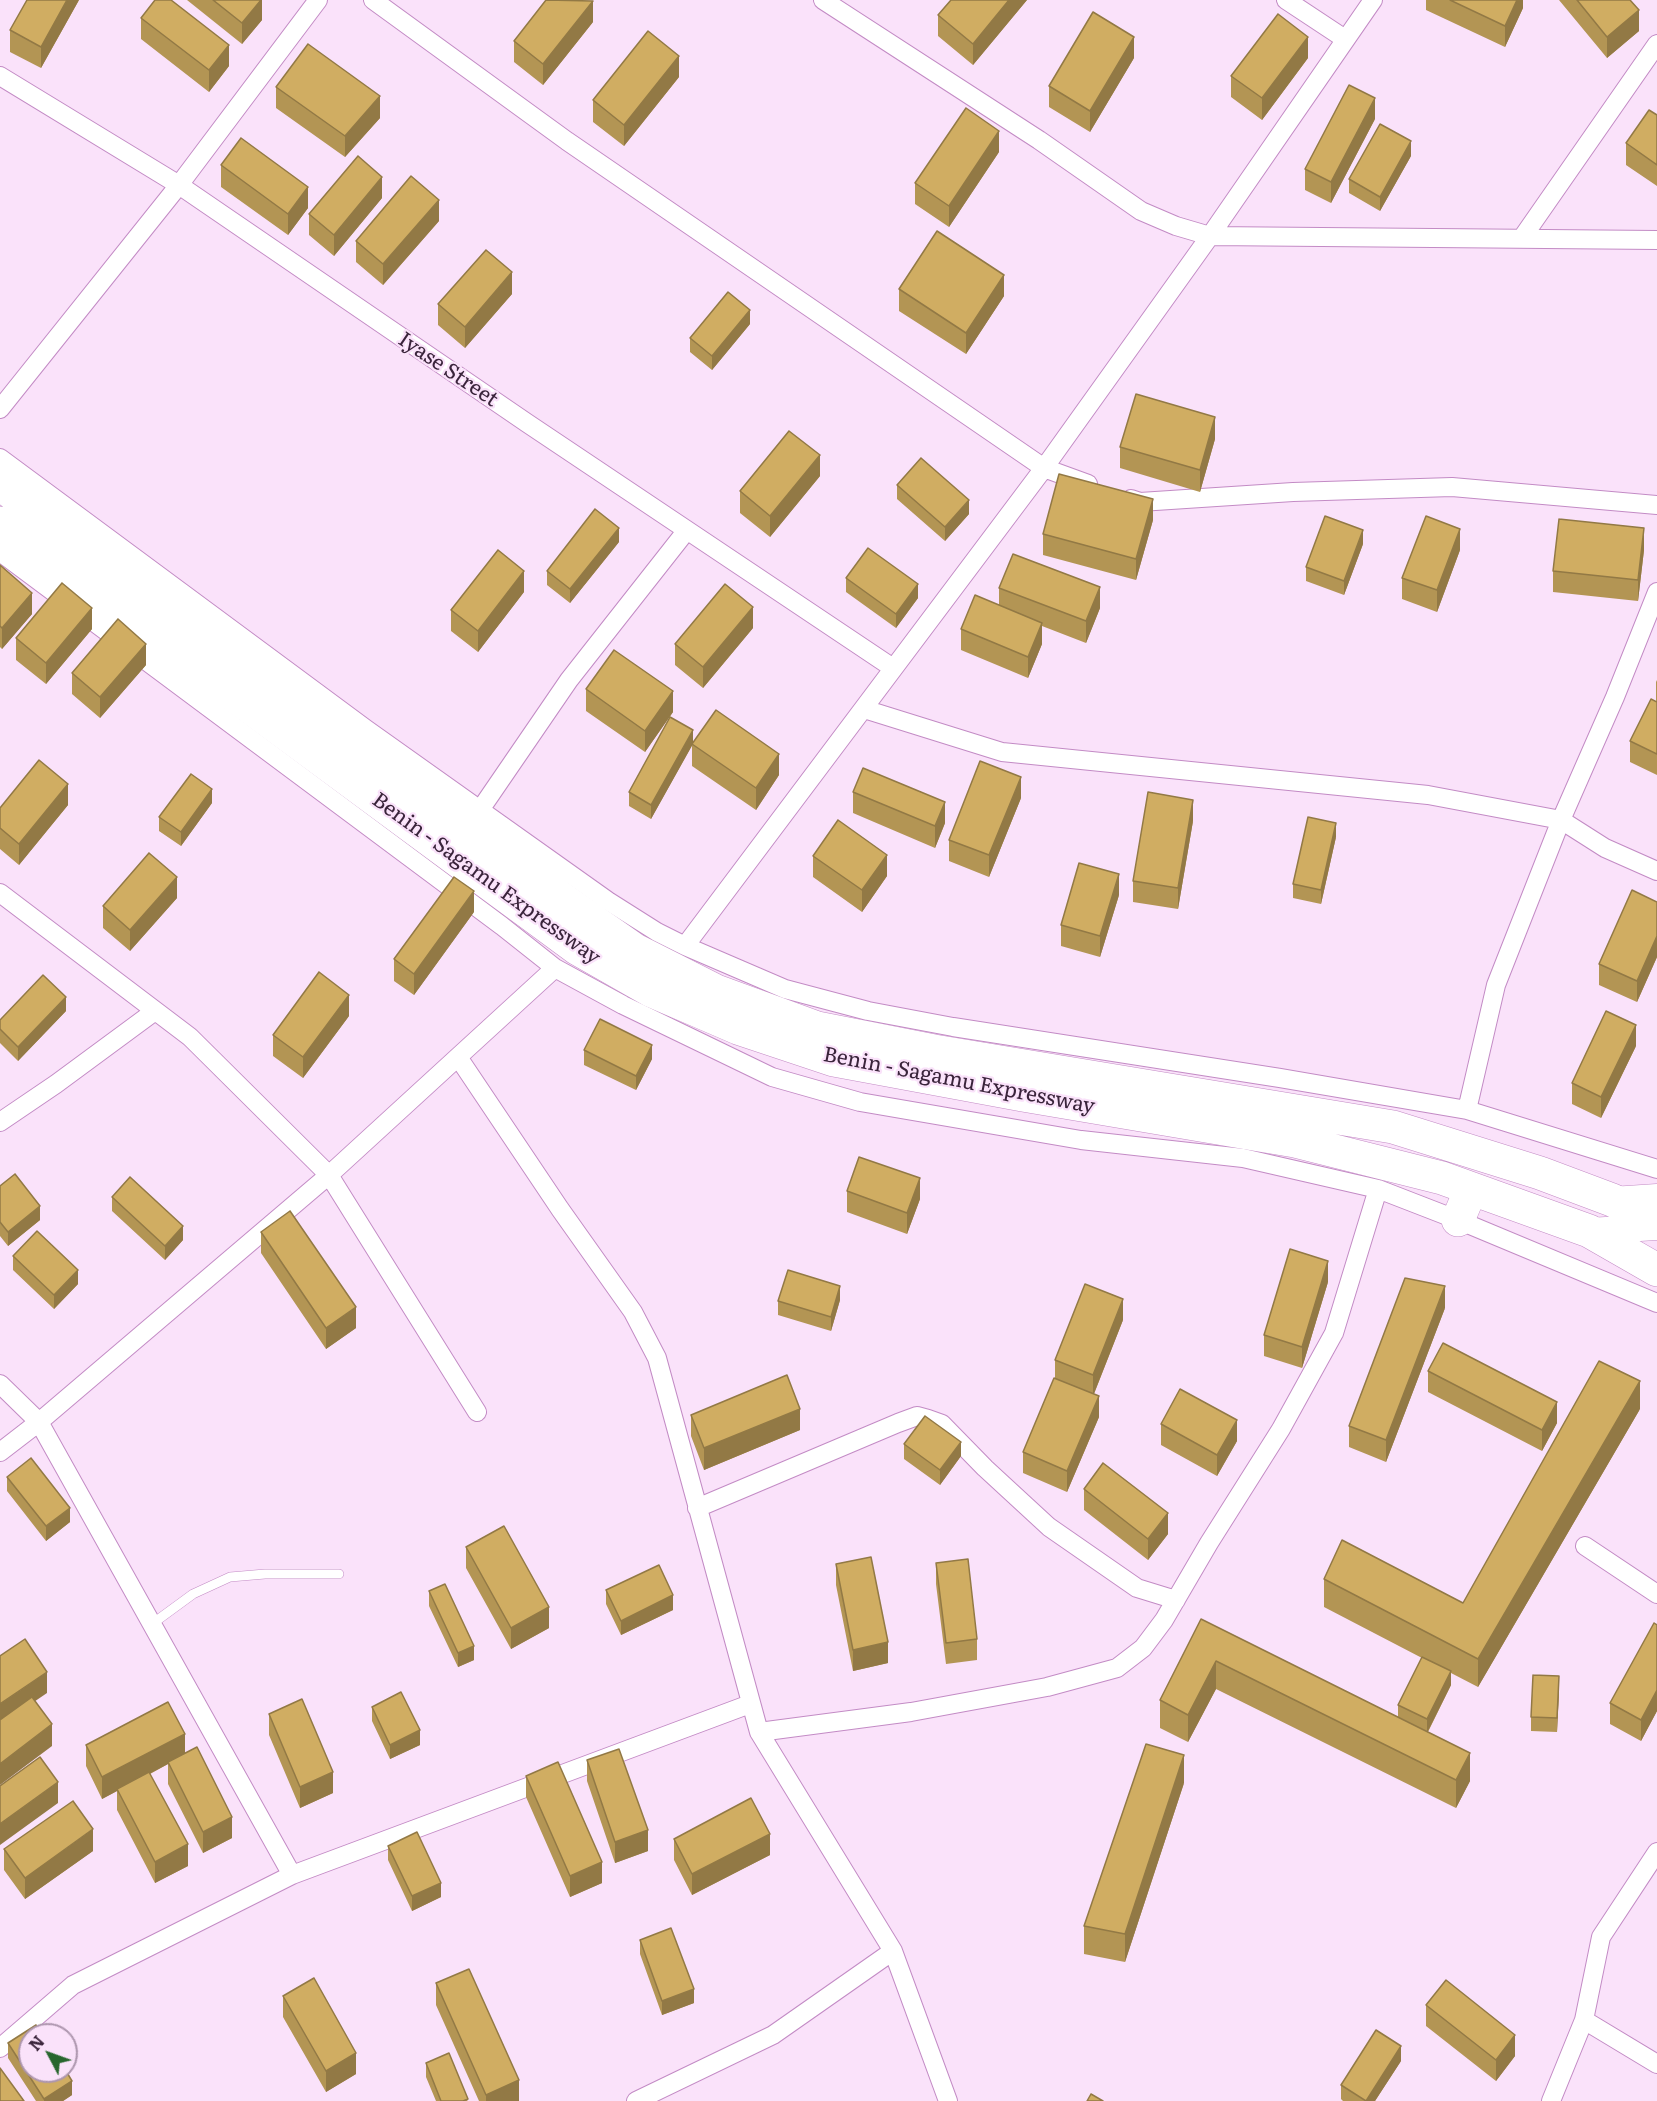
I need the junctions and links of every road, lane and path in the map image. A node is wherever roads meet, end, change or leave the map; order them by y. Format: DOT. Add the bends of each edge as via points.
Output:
graph roads {
  1 [pos="318,0"];
  2 [pos="373,0"];
  3 [pos="1286,0"];
  4 [pos="1373,0"];
  5 [pos="829,2"];
  6 [pos="1345,39"];
  7 [pos="1657,44"];
  8 [pos="0,76"];
  9 [pos="179,185"];
  10 [pos="1210,236"];
  11 [pos="1522,238"];
  12 [pos="1657,240"];
  13 [pos="0,409"];
  14 [pos="0,458"];
  15 [pos="1044,468"];
  16 [pos="0,484"];
  17 [pos="1657,505"];
  18 [pos="0,523"];
  19 [pos="687,531"];
  20 [pos="0,552"];
  21 [pos="1657,592"];
  22 [pos="893,668"];
  23 [pos="864,709"];
  24 [pos="480,810"];
  25 [pos="1561,820"];
  26 [pos="1657,871"];
  27 [pos="0,894"];
  28 [pos="685,946"];
  29 [pos="555,968"];
  30 [pos="155,1011"];
  31 [pos="458,1058"];
  32 [pos="1467,1110"];
  33 [pos="0,1122"];
  34 [pos="1657,1170"];
  35 [pos="329,1175"];
  36 [pos="1378,1189"];
  37 [pos="1471,1189"];
  38 [pos="1657,1197"];
  39 [pos="1612,1200"];
  40 [pos="1458,1220"];
  41 [pos="1657,1221"];
  42 [pos="1657,1227"];
  43 [pos="1589,1231"];
  44 [pos="1657,1270"];
  45 [pos="1657,1303"];
  46 [pos="0,1384"];
  47 [pos="477,1412"];
  48 [pos="39,1422"];
  49 [pos="0,1452"];
  50 [pos="698,1508"];
  51 [pos="1585,1546"];
  52 [pos="339,1574"];
  53 [pos="1657,1593"];
  54 [pos="1176,1600"];
  55 [pos="152,1623"];
  56 [pos="750,1704"];
  57 [pos="759,1732"];
  58 [pos="1657,1852"];
  59 [pos="292,1875"];
  60 [pos="893,1951"];
  61 [pos="1584,2020"];
  62 [pos="0,2048"];
  63 [pos="1657,2064"];
  64 [pos="636,2101"];
  65 [pos="948,2101"];
  66 [pos="1551,2101"];
  1 -- 9 [label="street"];
  2 -- 15 [label="street" via="567,141"];
  3 -- 6 [label="street"];
  4 -- 6 [label="street"];
  5 -- 10 [label="street" via="1142,211"];
  6 -- 10 [label="street"];
  7 -- 11 [label="street"];
  8 -- 9 [label="street, Iyase Street"];
  9 -- 13 [label="street"];
  9 -- 19 [label="street, Iyase Street"];
  10 -- 11 [label="street"];
  10 -- 15 [label="street"];
  11 -- 12 [label="street"];
  14 -- 24 [label="street"];
  15 -- 17 [label="street" via="1140,502 1452,486"];
  15 -- 22 [label="street"];
  16 -- 39 [label="highway" via="565,901 635,950 716,991 817,1028 1393,1127"];
  18 -- 37 [label="highway, Benin - Sagamu Expressway" via="578,949 650,990 738,1028 834,1060 1295,1142 1442,1178"];
  19 -- 22 [label="street, Iyase Street"];
  19 -- 24 [label="street" via="569,680"];
  20 -- 29 [label="street"];
  21 -- 25 [label="street"];
  22 -- 23 [label="street"];
  23 -- 25 [label="street" via="1002,752 1428,795"];
  23 -- 28 [label="street"];
  24 -- 28 [label="street" via="608,901"];
  25 -- 26 [label="street" via="1605,848"];
  25 -- 32 [label="street" via="1496,985"];
  27 -- 30 [label="street"];
  28 -- 32 [label="street" via="786,989 868,1011"];
  29 -- 31 [label="street"];
  29 -- 36 [label="street" via="772,1077 860,1102 1081,1140 1243,1158"];
  30 -- 33 [label="street"];
  30 -- 35 [label="street" via="190,1037"];
  31 -- 35 [label="street"];
  31 -- 50 [label="street" via="633,1312 657,1358"];
  32 -- 34 [label="street"];
  35 -- 47 [label="street"];
  35 -- 48 [label="street"];
  36 -- 40 [label="street"];
  36 -- 54 [label="street" via="1334,1333 1281,1429"];
  37 -- 40 [label="highway"];
  37 -- 43 [label="highway, Benin - Sagamu Expressway"];
  38 -- 39 [label="main road"];
  39 -- 41 [label="highway"];
  40 -- 45 [label="street"];
  42 -- 43 [label="main road"];
  43 -- 44 [label="highway, Benin - Sagamu Expressway"];
  46 -- 48 [label="street"];
  48 -- 49 [label="street"];
  48 -- 55 [label="street"];
  50 -- 54 [label="street" via="916,1416 942,1424 1049,1527 1137,1588"];
  50 -- 56 [label="street"];
  51 -- 53 [label="street"];
  52 -- 55 [label="lane" via="230,1577 193,1594"];
  54 -- 57 [label="street" via="1143,1648 1117,1668 911,1712"];
  55 -- 59 [label="street"];
  56 -- 57 [label="street"];
  56 -- 59 [label="street"];
  57 -- 60 [label="street"];
  58 -- 61 [label="street" via="1601,1936"];
  59 -- 62 [label="street" via="73,1985"];
  60 -- 64 [label="street" via="773,2035"];
  60 -- 65 [label="street"];
  61 -- 63 [label="street"];
  61 -- 66 [label="street"];
}
